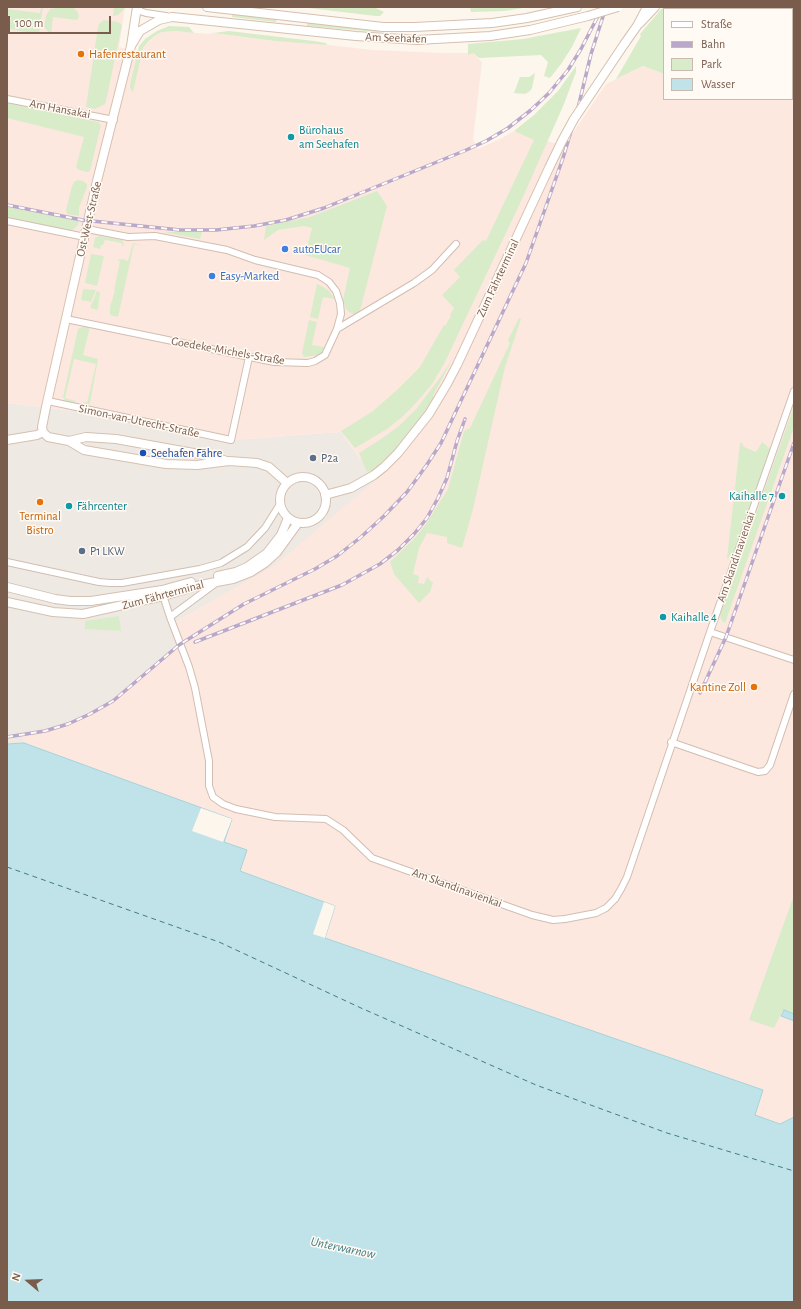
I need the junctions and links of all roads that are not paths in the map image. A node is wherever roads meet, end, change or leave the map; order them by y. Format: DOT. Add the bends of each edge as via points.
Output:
graph roads {
  1 [pos="138,7"];
  2 [pos="206,7"];
  3 [pos="577,7"];
  4 [pos="618,7"];
  5 [pos="647,7"];
  6 [pos="655,7"];
  7 [pos="172,17"];
  8 [pos="637,26"];
  9 [pos="131,46"];
  10 [pos="7,98"];
  11 [pos="114,120"];
  12 [pos="7,221"];
  13 [pos="87,229"];
  14 [pos="85,237"];
  15 [pos="456,244"];
  16 [pos="66,320"];
  17 [pos="337,329"];
  18 [pos="249,357"];
  19 [pos="794,391"];
  20 [pos="48,401"];
  21 [pos="43,432"];
  22 [pos="7,440"];
  23 [pos="69,442"];
  24 [pos="229,461"];
  25 [pos="287,483"];
  26 [pos="325,495"];
  27 [pos="280,504"];
  28 [pos="288,518"];
  29 [pos="298,523"];
  30 [pos="7,562"];
  31 [pos="218,581"];
  32 [pos="7,587"];
  33 [pos="162,593"];
  34 [pos="7,602"];
  35 [pos="170,617"];
  36 [pos="710,632"];
  37 [pos="794,660"];
  38 [pos="794,694"];
  39 [pos="672,742"];
  1 -- 7 [label="street, Am Seehafen" via="146,13"];
  1 -- 9 [label="street, Ost-West-Straße"];
  2 -- 3 [label="street, Am Seehafen" via="383,27 455,26 508,20"];
  4 -- 7 [label="street, Am Seehafen, bridge" via="530,30 490,36 418,40"];
  5 -- 8 [label="street, Zum Fährterminal"];
  6 -- 8 [label="street, Zum Fährterminal"];
  7 -- 9 [label="street, Am Seehafen" via="159,20 140,31"];
  8 -- 26 [label="street, Zum Fährterminal, bridge" via="574,120 457,365 429,414 405,445 379,471 351,488"];
  9 -- 11 [label="street, Ost-West-Straße"];
  10 -- 11 [label="street, Am Hansakai"];
  11 -- 13 [label="street, Ost-West-Straße"];
  12 -- 14 [label="street"];
  13 -- 14 [label="street, Ost-West-Straße"];
  13 -- 17 [label="street, Goedeke-Michels-Straße" via="128,237 155,236 221,249 318,275 329,282 336,291 341,314"];
  14 -- 16 [label="street, Ost-West-Straße"];
  15 -- 17 [label="street" via="432,270 414,284"];
  16 -- 18 [label="street, Goedeke-Michels-Straße"];
  16 -- 20 [label="street, Ost-West-Straße"];
  17 -- 18 [label="street, Goedeke-Michels-Straße" via="325,355 315,361 274,362"];
  18 -- 20 [label="street, Simon-van-Utrecht-Straße" via="231,440"];
  19 -- 36 [label="street, Am Skandinavienkai"];
  20 -- 21 [label="street, Ost-West-Straße"];
  21 -- 22 [label="street"];
  21 -- 23 [label="street" via="48,437"];
  23 -- 24 [label="street" via="86,438 116,439"];
  23 -- 24 [label="street" via="84,450 166,464 198,465"];
  24 -- 25 [label="street" via="252,462 265,466"];
  25 -- 26 [label="street" via="302,477 312,479 320,485"];
  25 -- 27 [label="street, Zum Fährterminal" via="281,493"];
  26 -- 29 [label="street" via="325,505 321,514 308,522"];
  27 -- 28 [label="street"];
  27 -- 30 [label="street, Zum Fährterminal" via="247,547 221,563 205,568 110,584"];
  28 -- 29 [label="street"];
  28 -- 33 [label="street, Zum Fährterminal" via="275,544 247,567"];
  29 -- 31 [label="street, Zum Fährterminal" via="277,552 265,563 251,572"];
  31 -- 33 [label="street, Zum Fährterminal"];
  31 -- 35 [label="street"];
  32 -- 33 [label="street, Zum Fährterminal" via="70,601"];
  33 -- 34 [label="street, Zum Fährterminal" via="83,614 53,612"];
  33 -- 35 [label="street, Am Skandinavienkai"];
  35 -- 39 [label="street, Am Skandinavienkai" via="195,688 209,761 209,786 213,797 236,809 275,817 326,819 343,830 372,858 541,918 565,919 596,913 615,899 626,877"];
  36 -- 37 [label="street"];
  36 -- 39 [label="street, Am Skandinavienkai"];
  38 -- 39 [label="street" via="770,765 765,771 758,772"];
}
